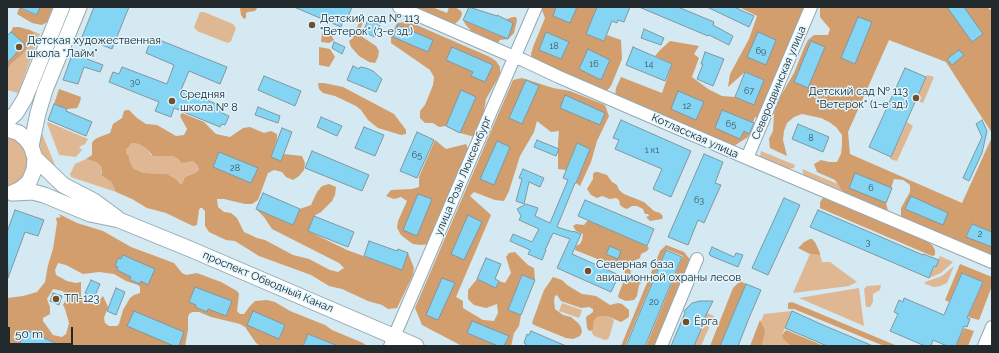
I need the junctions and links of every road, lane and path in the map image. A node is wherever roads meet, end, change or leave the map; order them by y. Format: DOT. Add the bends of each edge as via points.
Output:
graph roads {
  1 [pos="62,7"];
  2 [pos="79,7"];
  3 [pos="399,7"];
  4 [pos="536,7"];
  5 [pos="811,7"];
  6 [pos="514,57"];
  7 [pos="7,121"];
  8 [pos="7,129"];
  9 [pos="33,152"];
  10 [pos="747,158"];
  11 [pos="9,195"];
  12 [pos="119,220"];
  13 [pos="697,259"];
  14 [pos="992,262"];
  15 [pos="992,327"];
  16 [pos="392,341"];
  17 [pos="416,346"];
  18 [pos="661,346"];
  19 [pos="984,346"];
  1 -- 7 [label="main road" via="25,98 16,113"];
  2 -- 9 [label="main road" via="38,112"];
  3 -- 6 [label="street, Котласская улица"];
  4 -- 6 [label="street, улица Розы Люксембург"];
  5 -- 10 [label="street, Северодвинская улица"];
  6 -- 10 [label="street, Котласская улица"];
  6 -- 16 [label="street, улица Розы Люксембург"];
  8 -- 9 [label="main road, проспект Обводный Канал" via="23,136"];
  9 -- 11 [label="main road" via="32,176 24,186"];
  9 -- 12 [label="main road, проспект Обводный Канал" via="63,185 94,201"];
  10 -- 14 [label="street, Котласская улица"];
  11 -- 12 [label="main road, проспект Обводный Канал" via="32,192 44,194 90,214"];
  12 -- 16 [label="main road, проспект Обводный Канал" via="190,249"];
  13 -- 18 [label="street"];
  15 -- 19 [label="street"];
  16 -- 17 [label="main road, проспект Обводный Канал"];
}
